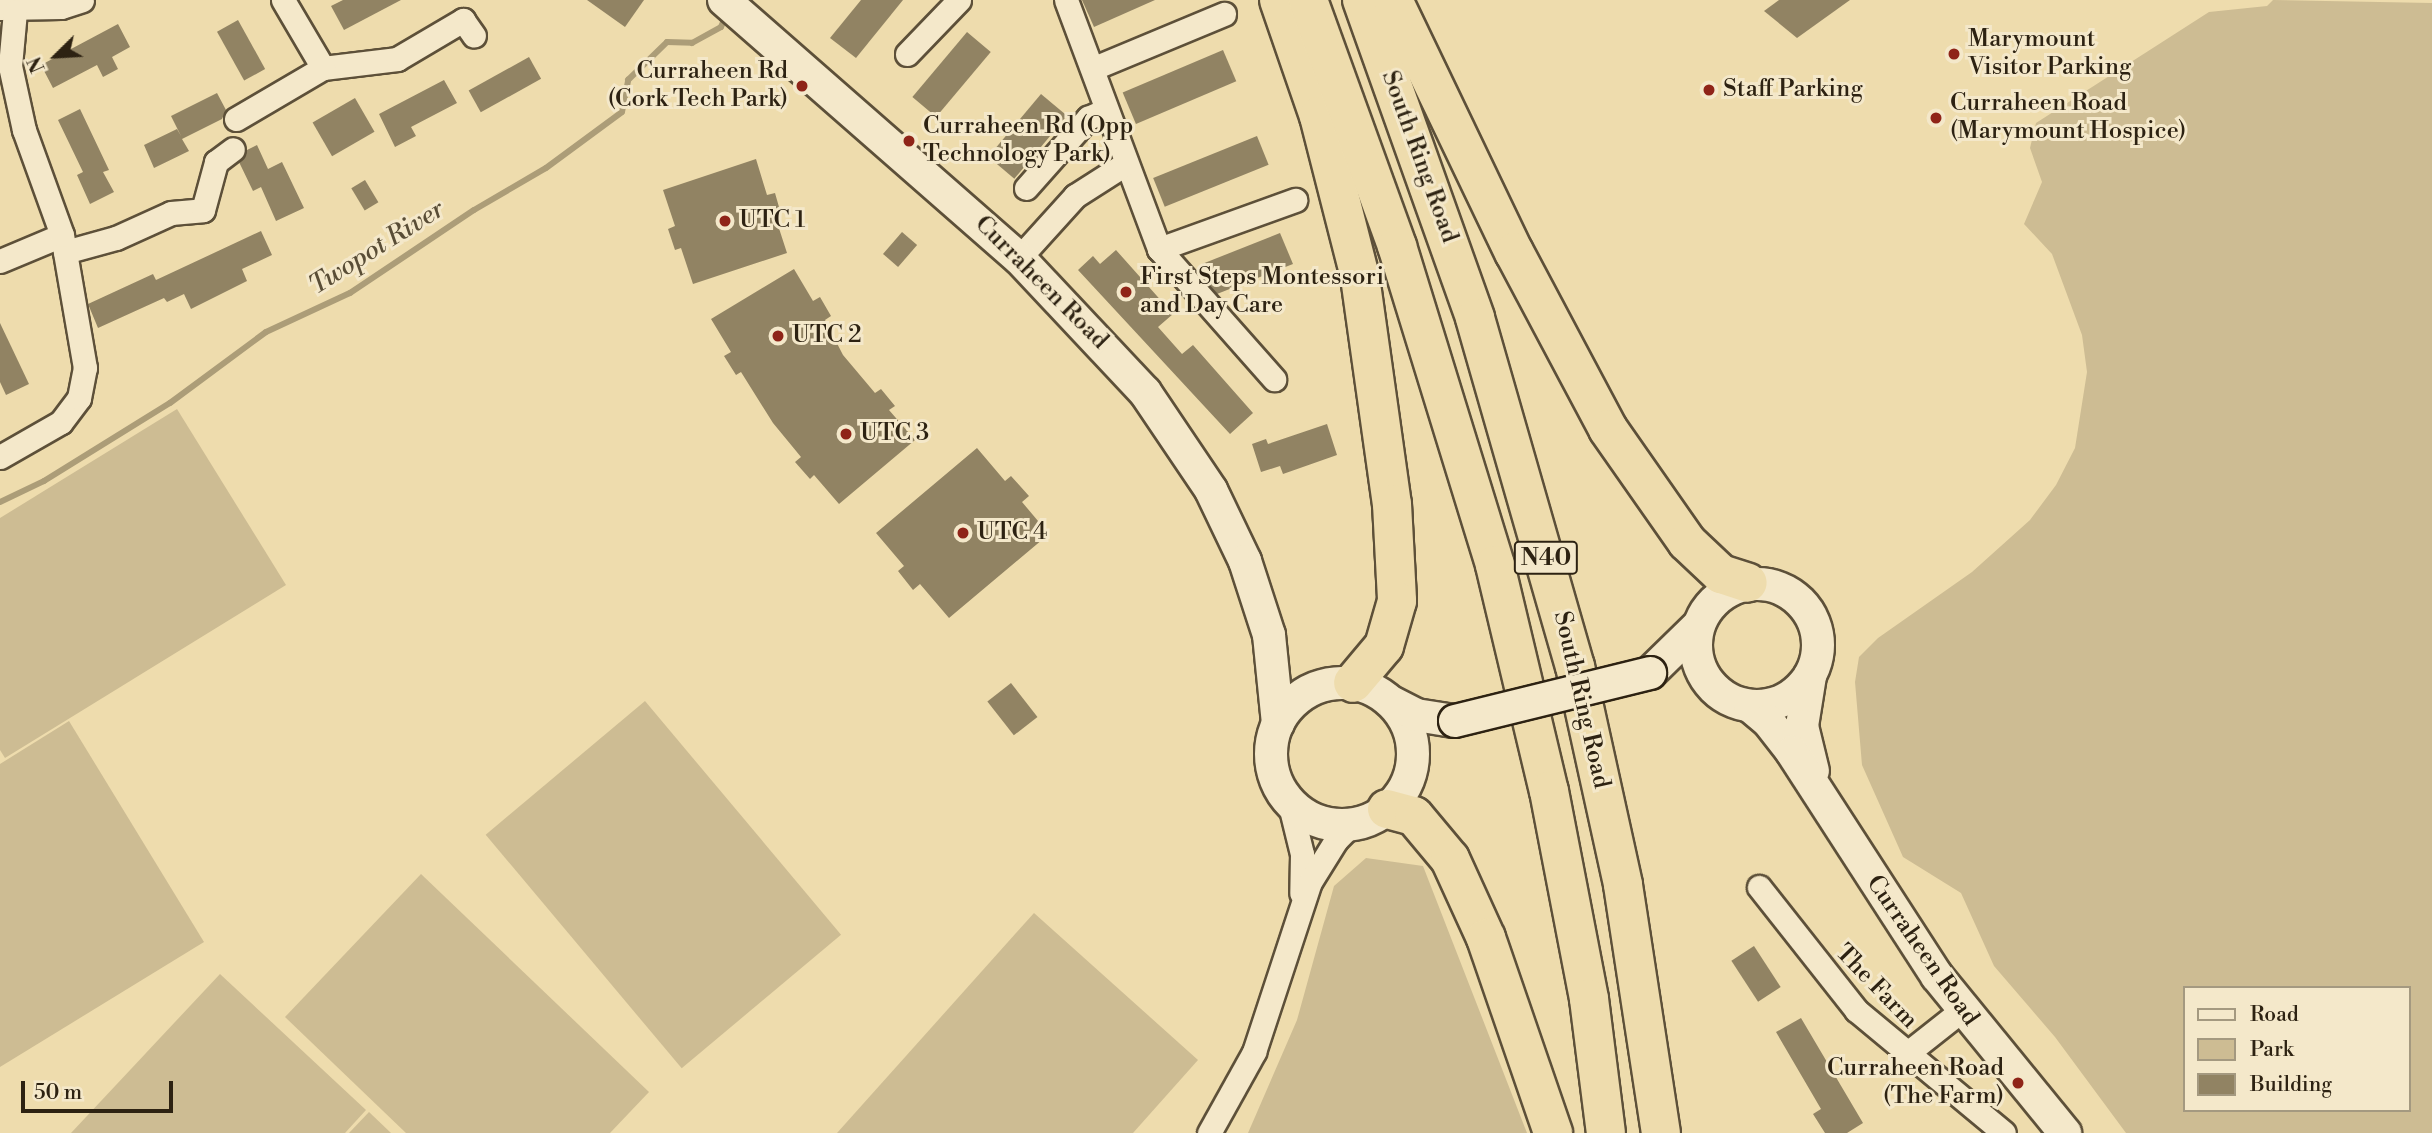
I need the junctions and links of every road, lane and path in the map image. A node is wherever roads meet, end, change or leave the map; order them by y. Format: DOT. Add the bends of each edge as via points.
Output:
graph roads {
  1 [pos="82,0"];
  2 [pos="283,0"];
  3 [pos="959,0"];
  4 [pos="1066,0"];
  5 [pos="1279,0"];
  6 [pos="1308,0"];
  7 [pos="1362,0"];
  8 [pos="1393,0"];
  9 [pos="732,6"];
  10 [pos="7,10"];
  11 [pos="1224,14"];
  12 [pos="474,36"];
  13 [pos="907,54"];
  14 [pos="323,68"];
  15 [pos="1094,68"];
  16 [pos="1106,110"];
  17 [pos="236,119"];
  18 [pos="233,149"];
  19 [pos="1125,164"];
  20 [pos="1026,188"];
  21 [pos="1294,200"];
  22 [pos="63,244"];
  23 [pos="1159,249"];
  24 [pos="1019,258"];
  25 [pos="0,261"];
  26 [pos="1274,379"];
  27 [pos="0,457"];
  28 [pos="1748,583"];
  29 [pos="1698,626"];
  30 [pos="1269,635"];
  31 [pos="1650,673"];
  32 [pos="1810,676"];
  33 [pos="1353,683"];
  34 [pos="1315,688"];
  35 [pos="1714,689"];
  36 [pos="1391,702"];
  37 [pos="1750,706"];
  38 [pos="1455,722"];
  39 [pos="1278,724"];
  40 [pos="1413,763"];
  41 [pos="1819,791"];
  42 [pos="1289,801"];
  43 [pos="1387,809"];
  44 [pos="1352,824"];
  45 [pos="1759,887"];
  46 [pos="1301,903"];
  47 [pos="1962,1010"];
  48 [pos="1905,1055"];
  49 [pos="1209,1133"];
  50 [pos="1553,1133"];
  51 [pos="1606,1133"];
  52 [pos="1661,1133"];
  53 [pos="2004,1133"];
  54 [pos="2065,1133"];
  1 -- 10 [label="street" via="61,7"];
  2 -- 14 [label="street"];
  3 -- 13 [label="street"];
  4 -- 15 [label="street"];
  5 -- 33 [label="highway" via="1319,116 1357,265 1392,504 1397,601 1384,646"];
  6 -- 51 [label="highway, South Ring Road / N40" via="1397,246 1494,565 1549,791 1589,999"];
  7 -- 52 [label="highway, South Ring Road / N40" via="1475,318 1575,666 1623,885"];
  8 -- 28 [label="highway" via="1514,252 1608,429 1687,542 1720,574"];
  9 -- 24 [label="street, Curraheen Road"];
  10 -- 22 [label="street" via="10,66 24,130"];
  11 -- 15 [label="street"];
  12 -- 14 [label="street" via="463,20 397,59"];
  14 -- 17 [label="street"];
  15 -- 16 [label="street"];
  16 -- 19 [label="street"];
  16 -- 20 [label="street" via="1088,118"];
  18 -- 22 [label="street" via="216,162 203,210 171,213 116,238"];
  19 -- 23 [label="street"];
  19 -- 24 [label="street" via="1074,196"];
  21 -- 23 [label="street"];
  22 -- 25 [label="street"];
  22 -- 27 [label="street" via="85,368 79,398 61,422"];
  23 -- 26 [label="street"];
  24 -- 30 [label="street, Curraheen Road" via="1116,356 1167,422 1211,490 1245,561"];
  28 -- 29 [label="street" via="1717,598"];
  28 -- 32 [label="street, Curraheen Road" via="1780,587 1808,609 1819,647"];
  29 -- 31 [label="street"];
  29 -- 35 [label="street" via="1697,660"];
  30 -- 34 [label="street, Curraheen Road"];
  30 -- 39 [label="street, Curraheen Road"];
  31 -- 35 [label="street, Curraheen Road"];
  31 -- 38 [label="street, bridge"];
  32 -- 37 [label="street" via="1784,700"];
  32 -- 41 [label="street, Curraheen Road" via="1802,726"];
  33 -- 34 [label="street"];
  33 -- 36 [label="street"];
  34 -- 39 [label="street" via="1299,697"];
  35 -- 37 [label="street, Curraheen Road" via="1730,701"];
  36 -- 38 [label="street" via="1416,715"];
  36 -- 40 [label="street" via="1405,720"];
  37 -- 41 [label="street, Curraheen Road" via="1768,720"];
  38 -- 40 [label="street" via="1436,734"];
  39 -- 42 [label="street, Curraheen Road" via="1273,772"];
  40 -- 43 [label="street" via="1399,796"];
  41 -- 47 [label="street, Curraheen Road" via="1873,883"];
  42 -- 44 [label="street, Curraheen Road" via="1307,816 1329,824"];
  42 -- 46 [label="street" via="1302,854"];
  43 -- 44 [label="street"];
  43 -- 50 [label="highway" via="1414,816 1450,859 1486,938"];
  44 -- 46 [label="street" via="1321,861"];
  45 -- 48 [label="street, The Farm" via="1856,1010"];
  46 -- 49 [label="street" via="1273,1004 1254,1052"];
  47 -- 48 [label="street"];
  47 -- 54 [label="street, Curraheen Road"];
  48 -- 53 [label="street, The Farm"];
}
